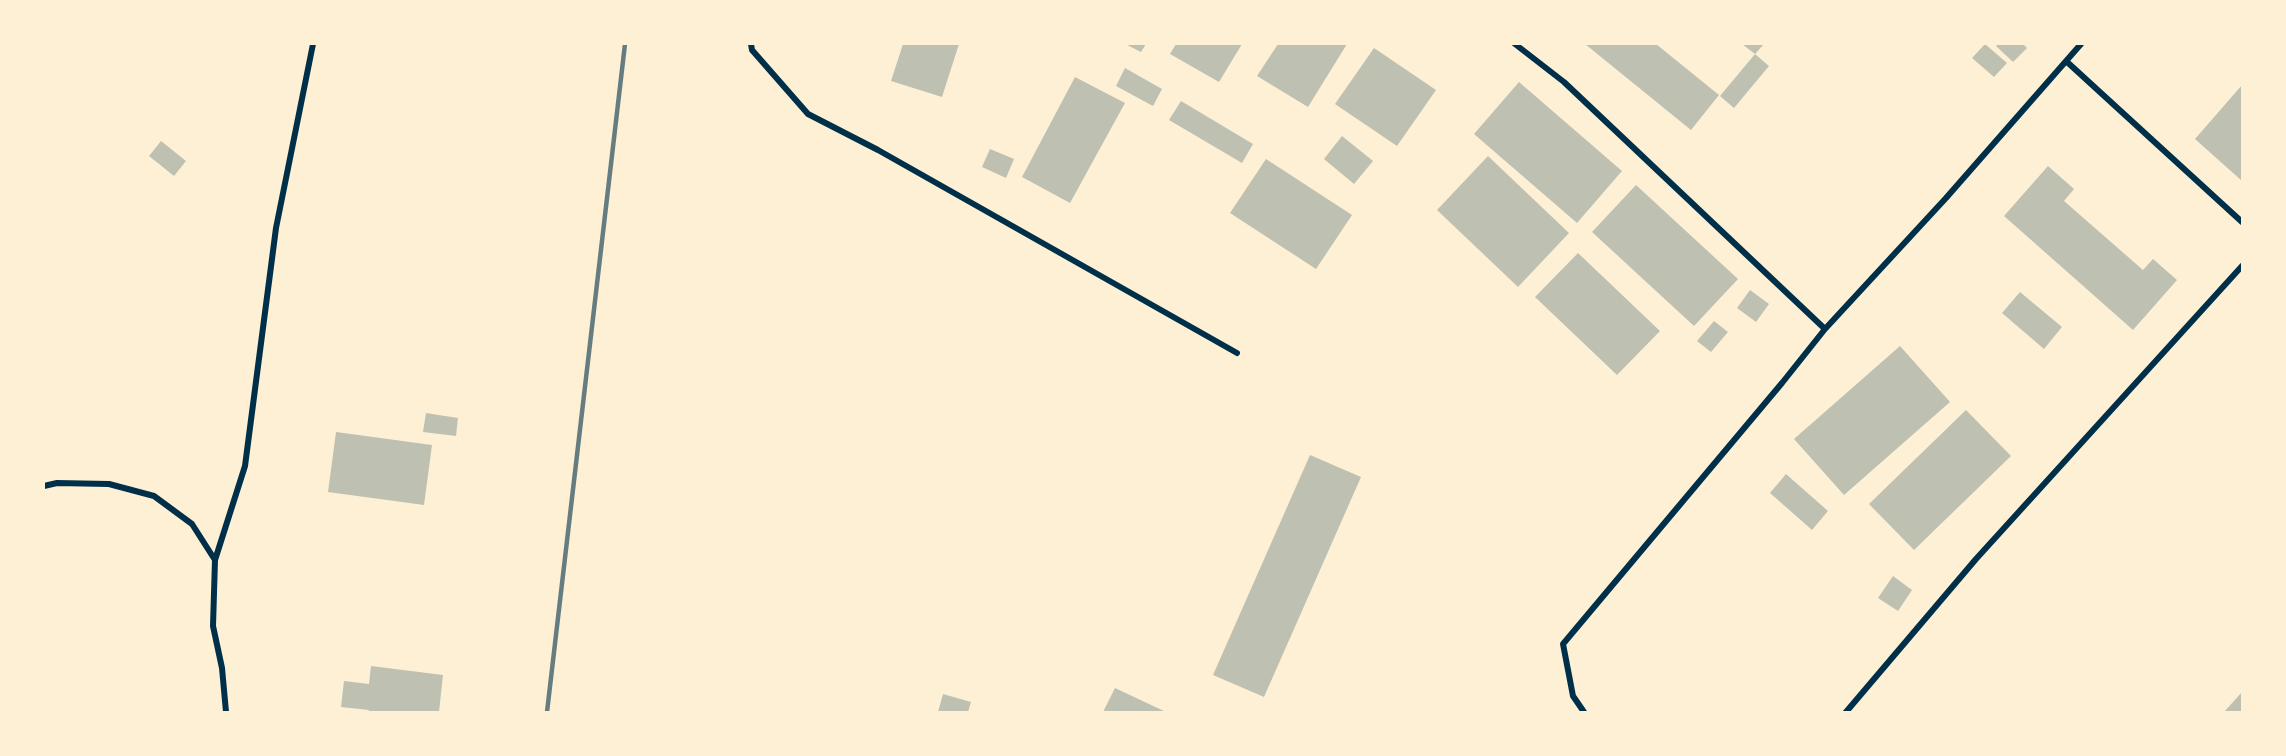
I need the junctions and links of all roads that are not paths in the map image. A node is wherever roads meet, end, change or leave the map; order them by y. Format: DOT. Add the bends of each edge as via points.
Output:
graph roads {
  1 [pos="313,44"];
  2 [pos="751,44"];
  3 [pos="1515,44"];
  4 [pos="2081,44"];
  5 [pos="2066,61"];
  6 [pos="2242,222"];
  7 [pos="2242,266"];
  8 [pos="1825,329"];
  9 [pos="1237,352"];
  10 [pos="44,486"];
  11 [pos="216,560"];
  12 [pos="226,712"];
  13 [pos="1584,712"];
  14 [pos="1846,712"];
  1 -- 11 [label="street" via="276,228 245,466"];
  2 -- 9 [label="street" via="752,50 808,114"];
  3 -- 8 [label="street" via="1564,82"];
  4 -- 5 [label="street"];
  5 -- 6 [label="street"];
  5 -- 8 [label="street"];
  7 -- 14 [label="street" via="1976,559"];
  8 -- 13 [label="street" via="1563,644 1573,696"];
  10 -- 11 [label="street" via="110,484 154,496 192,524"];
  11 -- 12 [label="street" via="213,626"];
}
